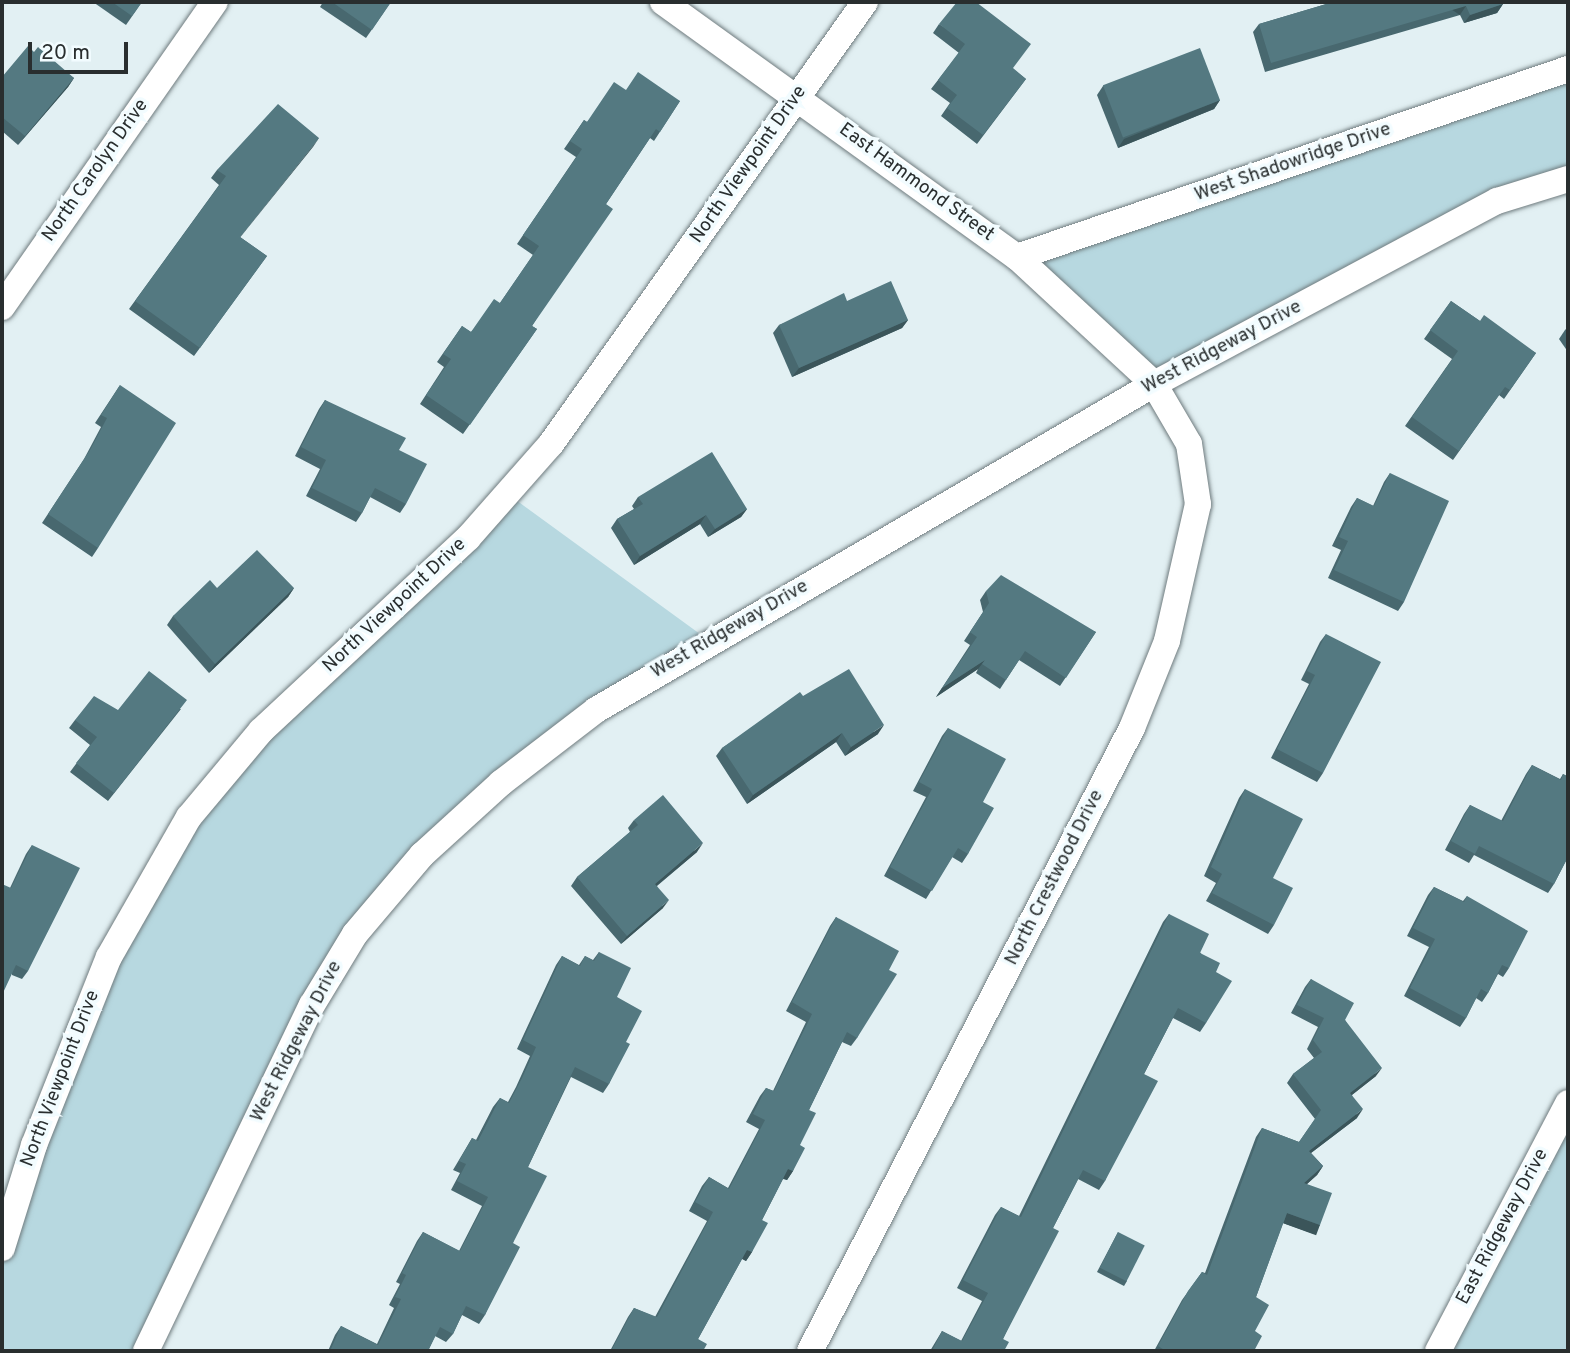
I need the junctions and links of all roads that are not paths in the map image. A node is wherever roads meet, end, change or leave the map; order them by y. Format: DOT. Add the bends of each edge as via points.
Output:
graph roads {
  1 [pos="215,2"];
  2 [pos="663,2"];
  3 [pos="865,2"];
  4 [pos="1568,69"];
  5 [pos="797,97"];
  6 [pos="1568,179"];
  7 [pos="1017,257"];
  8 [pos="2,307"];
  9 [pos="1154,384"];
  10 [pos="1568,1103"];
  11 [pos="2,1248"];
  12 [pos="146,1351"];
  13 [pos="810,1351"];
  14 [pos="1438,1351"];
  1 -- 8 [label="street, North Carolyn Drive"];
  2 -- 5 [label="street, East Hammond Street"];
  3 -- 5 [label="street, North Viewpoint Drive"];
  4 -- 7 [label="street, West Shadowridge Drive"];
  5 -- 7 [label="street, East Hammond Street"];
  5 -- 11 [label="street, North Viewpoint Drive" via="551,444 509,495 261,731 189,817 145,887 104,969 34,1145"];
  6 -- 9 [label="street, West Ridgeway Drive" via="1497,201"];
  7 -- 9 [label="street, East Hammond Street"];
  9 -- 12 [label="street, West Ridgeway Drive" via="596,710 501,783 422,855 355,934 312,1005"];
  9 -- 13 [label="street, North Crestwood Drive" via="1189,444 1198,504 1181,590 1150,690"];
  10 -- 14 [label="street, East Ridgeway Drive"];
}
